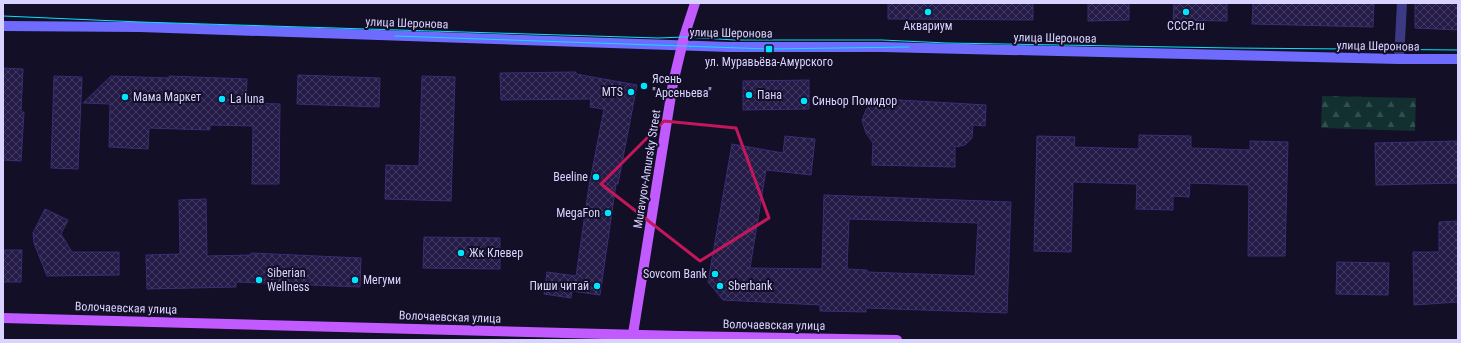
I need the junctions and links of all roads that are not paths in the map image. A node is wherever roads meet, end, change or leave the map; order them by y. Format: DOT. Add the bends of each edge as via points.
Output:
graph roads {
  1 [pos="695,3"];
  2 [pos="1402,3"];
  3 [pos="3,26"];
  4 [pos="683,45"];
  5 [pos="1399,59"];
  6 [pos="1458,59"];
  7 [pos="3,318"];
  8 [pos="632,337"];
  9 [pos="897,340"];
  1 -- 4 [label="main road, Muravyov-Amursky Street"];
  2 -- 5 [label="street"];
  3 -- 4 [label="main road, улица Шеронова" via="140,27"];
  4 -- 5 [label="main road, улица Шеронова"];
  4 -- 8 [label="main road, Muravyov-Amursky Street" via="673,83"];
  5 -- 6 [label="main road, улица Шеронова"];
  7 -- 8 [label="main road, Волочаевская улица"];
  8 -- 9 [label="main road, Волочаевская улица"];
}
